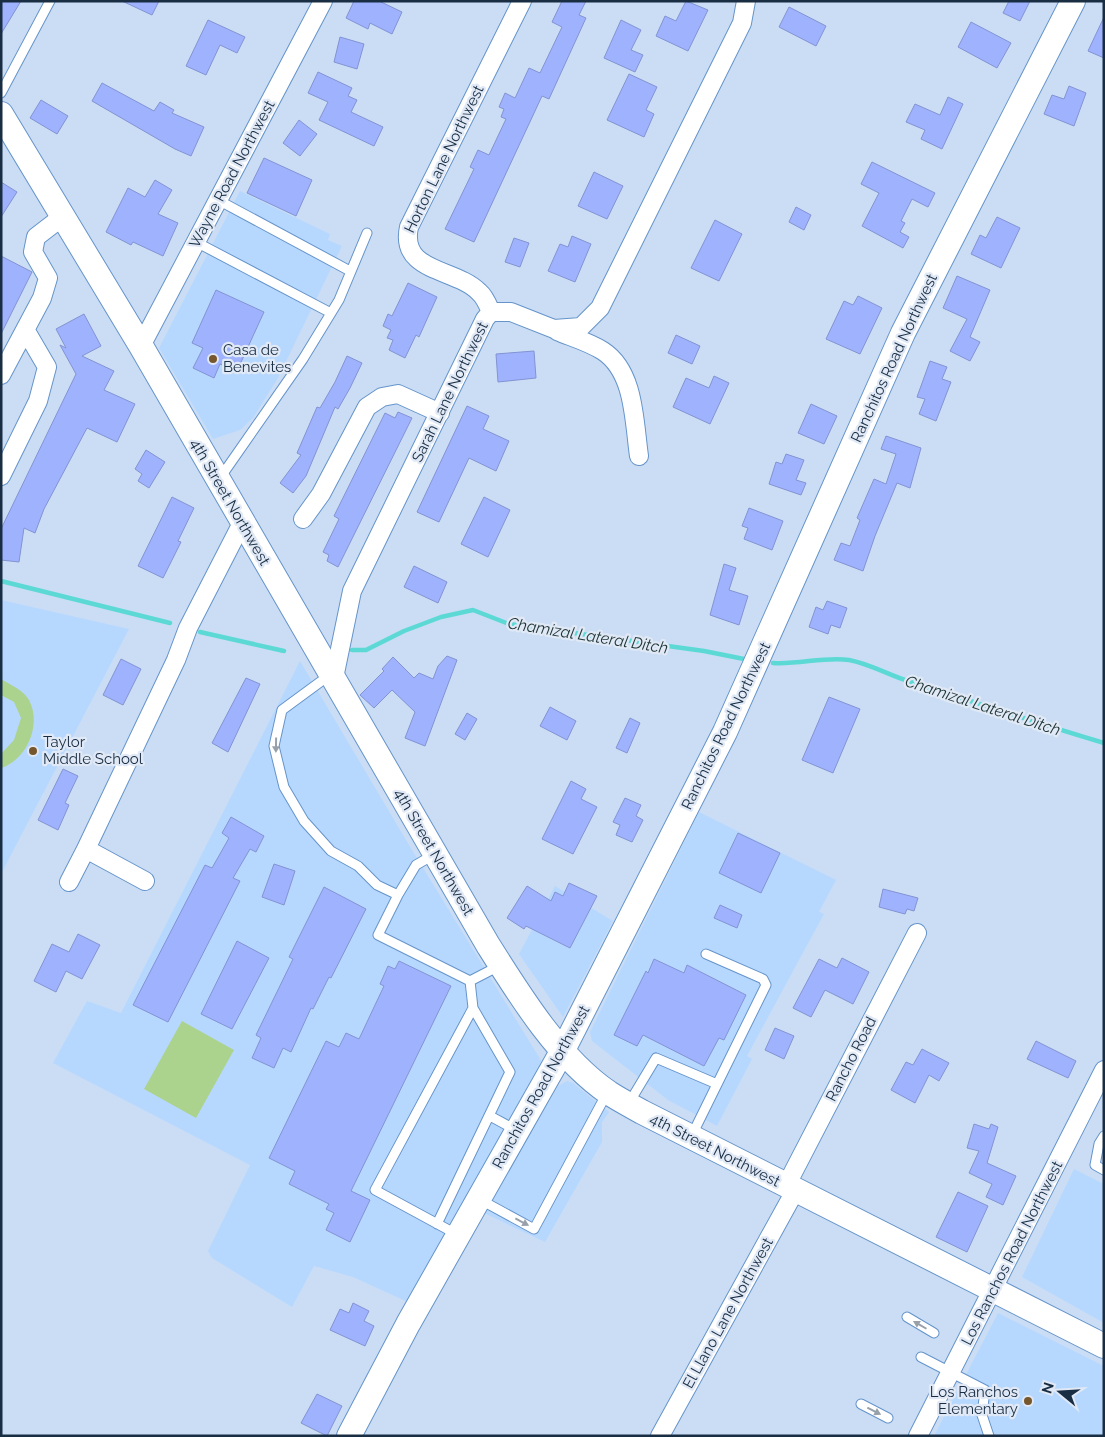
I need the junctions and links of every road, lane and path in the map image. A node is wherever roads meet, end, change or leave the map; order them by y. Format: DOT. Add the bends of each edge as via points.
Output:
graph roads {
  1 [pos="50,1"];
  2 [pos="323,1"];
  3 [pos="522,1"];
  4 [pos="746,1"];
  5 [pos="1073,1"];
  6 [pos="1,93"];
  7 [pos="1,114"];
  8 [pos="218,200"];
  9 [pos="62,217"];
  10 [pos="367,233"];
  11 [pos="196,242"];
  12 [pos="350,271"];
  13 [pos="491,312"];
  14 [pos="331,313"];
  15 [pos="554,329"];
  16 [pos="26,330"];
  17 [pos="141,346"];
  18 [pos="1,375"];
  19 [pos="440,413"];
  20 [pos="639,456"];
  21 [pos="1,476"];
  22 [pos="218,481"];
  23 [pos="303,520"];
  24 [pos="242,523"];
  25 [pos="333,676"];
  26 [pos="86,849"];
  27 [pos="435,854"];
  28 [pos="145,881"];
  29 [pos="69,882"];
  30 [pos="398,895"];
  31 [pos="917,933"];
  32 [pos="706,954"];
  33 [pos="500,965"];
  34 [pos="470,981"];
  35 [pos="473,1008"];
  36 [pos="563,1050"];
  37 [pos="1104,1070"];
  38 [pos="717,1084"];
  39 [pos="608,1092"];
  40 [pos="628,1104"];
  41 [pos="490,1116"];
  42 [pos="518,1131"];
  43 [pos="1104,1136"];
  44 [pos="691,1137"];
  45 [pos="1104,1170"];
  46 [pos="790,1188"];
  47 [pos="479,1199"];
  48 [pos="436,1224"];
  49 [pos="458,1236"];
  50 [pos="994,1291"];
  51 [pos="907,1317"];
  52 [pos="934,1332"];
  53 [pos="1104,1346"];
  54 [pos="921,1357"];
  55 [pos="951,1372"];
  56 [pos="861,1404"];
  57 [pos="888,1418"];
  58 [pos="348,1436"];
  59 [pos="660,1436"];
  60 [pos="918,1436"];
  61 [pos="990,1436"];
  1 -- 6 [label="lane"];
  2 -- 8 [label="street, Wayne Road Northwest"];
  3 -- 13 [label="street, Horton Lane Northwest" via="408,227 406,241 413,255 423,263 478,290"];
  4 -- 15 [label="street, Sarah Lane Northwest" via="742,23 600,308 581,327"];
  5 -- 36 [label="main road, Ranchitos Road Northwest" via="903,333 736,708"];
  7 -- 9 [label="main road, 4th Street Northwest"];
  8 -- 11 [label="street, Wayne Road Northwest"];
  8 -- 12 [label="lane"];
  9 -- 16 [label="street" via="36,237 33,252 48,278"];
  9 -- 17 [label="main road, 4th Street Northwest"];
  10 -- 12 [label="lane"];
  11 -- 14 [label="lane"];
  11 -- 17 [label="street, Wayne Road Northwest"];
  12 -- 14 [label="lane"];
  13 -- 15 [label="street, Sarah Lane Northwest" via="512,312"];
  13 -- 19 [label="street, Sarah Lane Northwest"];
  14 -- 22 [label="lane"];
  15 -- 20 [label="street" via="603,351 619,367 630,393"];
  16 -- 18 [label="street"];
  16 -- 21 [label="street" via="47,367 38,401"];
  17 -- 22 [label="main road, 4th Street Northwest"];
  19 -- 23 [label="street" via="398,394 382,398 368,407 321,494"];
  19 -- 25 [label="street, Sarah Lane Northwest" via="352,591"];
  22 -- 24 [label="main road, 4th Street Northwest"];
  24 -- 25 [label="main road, 4th Street Northwest"];
  24 -- 26 [label="street" via="188,628 176,660"];
  25 -- 27 [label="main road, 4th Street Northwest"];
  25 -- 30 [label="lane, one-way" via="282,710 274,746 284,787 304,821 331,851 358,866 377,885"];
  26 -- 28 [label="street"];
  26 -- 29 [label="street"];
  27 -- 30 [label="lane" via="416,865"];
  27 -- 33 [label="main road, 4th Street Northwest"];
  30 -- 34 [label="lane" via="378,935"];
  31 -- 46 [label="street, Rancho Road"];
  32 -- 38 [label="lane" via="766,981"];
  33 -- 34 [label="lane"];
  33 -- 36 [label="main road, 4th Street Northwest"];
  34 -- 35 [label="lane"];
  35 -- 41 [label="lane" via="510,1072"];
  35 -- 48 [label="lane" via="375,1190"];
  36 -- 39 [label="main road, 4th Street Northwest"];
  36 -- 42 [label="main road, Ranchitos Road Northwest"];
  37 -- 50 [label="street, Los Ranchos Road Northwest"];
  38 -- 40 [label="lane" via="656,1058"];
  38 -- 44 [label="lane"];
  39 -- 40 [label="main road, 4th Street Northwest"];
  47 -- 39 [label="lane, one-way" via="534,1229"];
  40 -- 44 [label="main road, 4th Street Northwest"];
  41 -- 42 [label="lane"];
  41 -- 48 [label="lane"];
  42 -- 47 [label="main road, Ranchitos Road Northwest"];
  43 -- 45 [label="lane" via="1095,1165"];
  44 -- 46 [label="main road, 4th Street Northwest"];
  46 -- 50 [label="main road, 4th Street Northwest"];
  46 -- 59 [label="street, El Llano Lane Northwest"];
  47 -- 49 [label="main road, Ranchitos Road Northwest"];
  48 -- 49 [label="lane"];
  49 -- 58 [label="main road, Ranchitos Road Northwest"];
  50 -- 53 [label="main road, 4th Street Northwest"];
  50 -- 55 [label="street, Los Ranchos Road Northwest"];
  52 -- 51 [label="lane, one-way"];
  54 -- 55 [label="lane"];
  55 -- 60 [label="street, Los Ranchos Road Northwest"];
  55 -- 61 [label="lane" via="985,1390 982,1415"];
  56 -- 57 [label="lane, one-way"];
}
